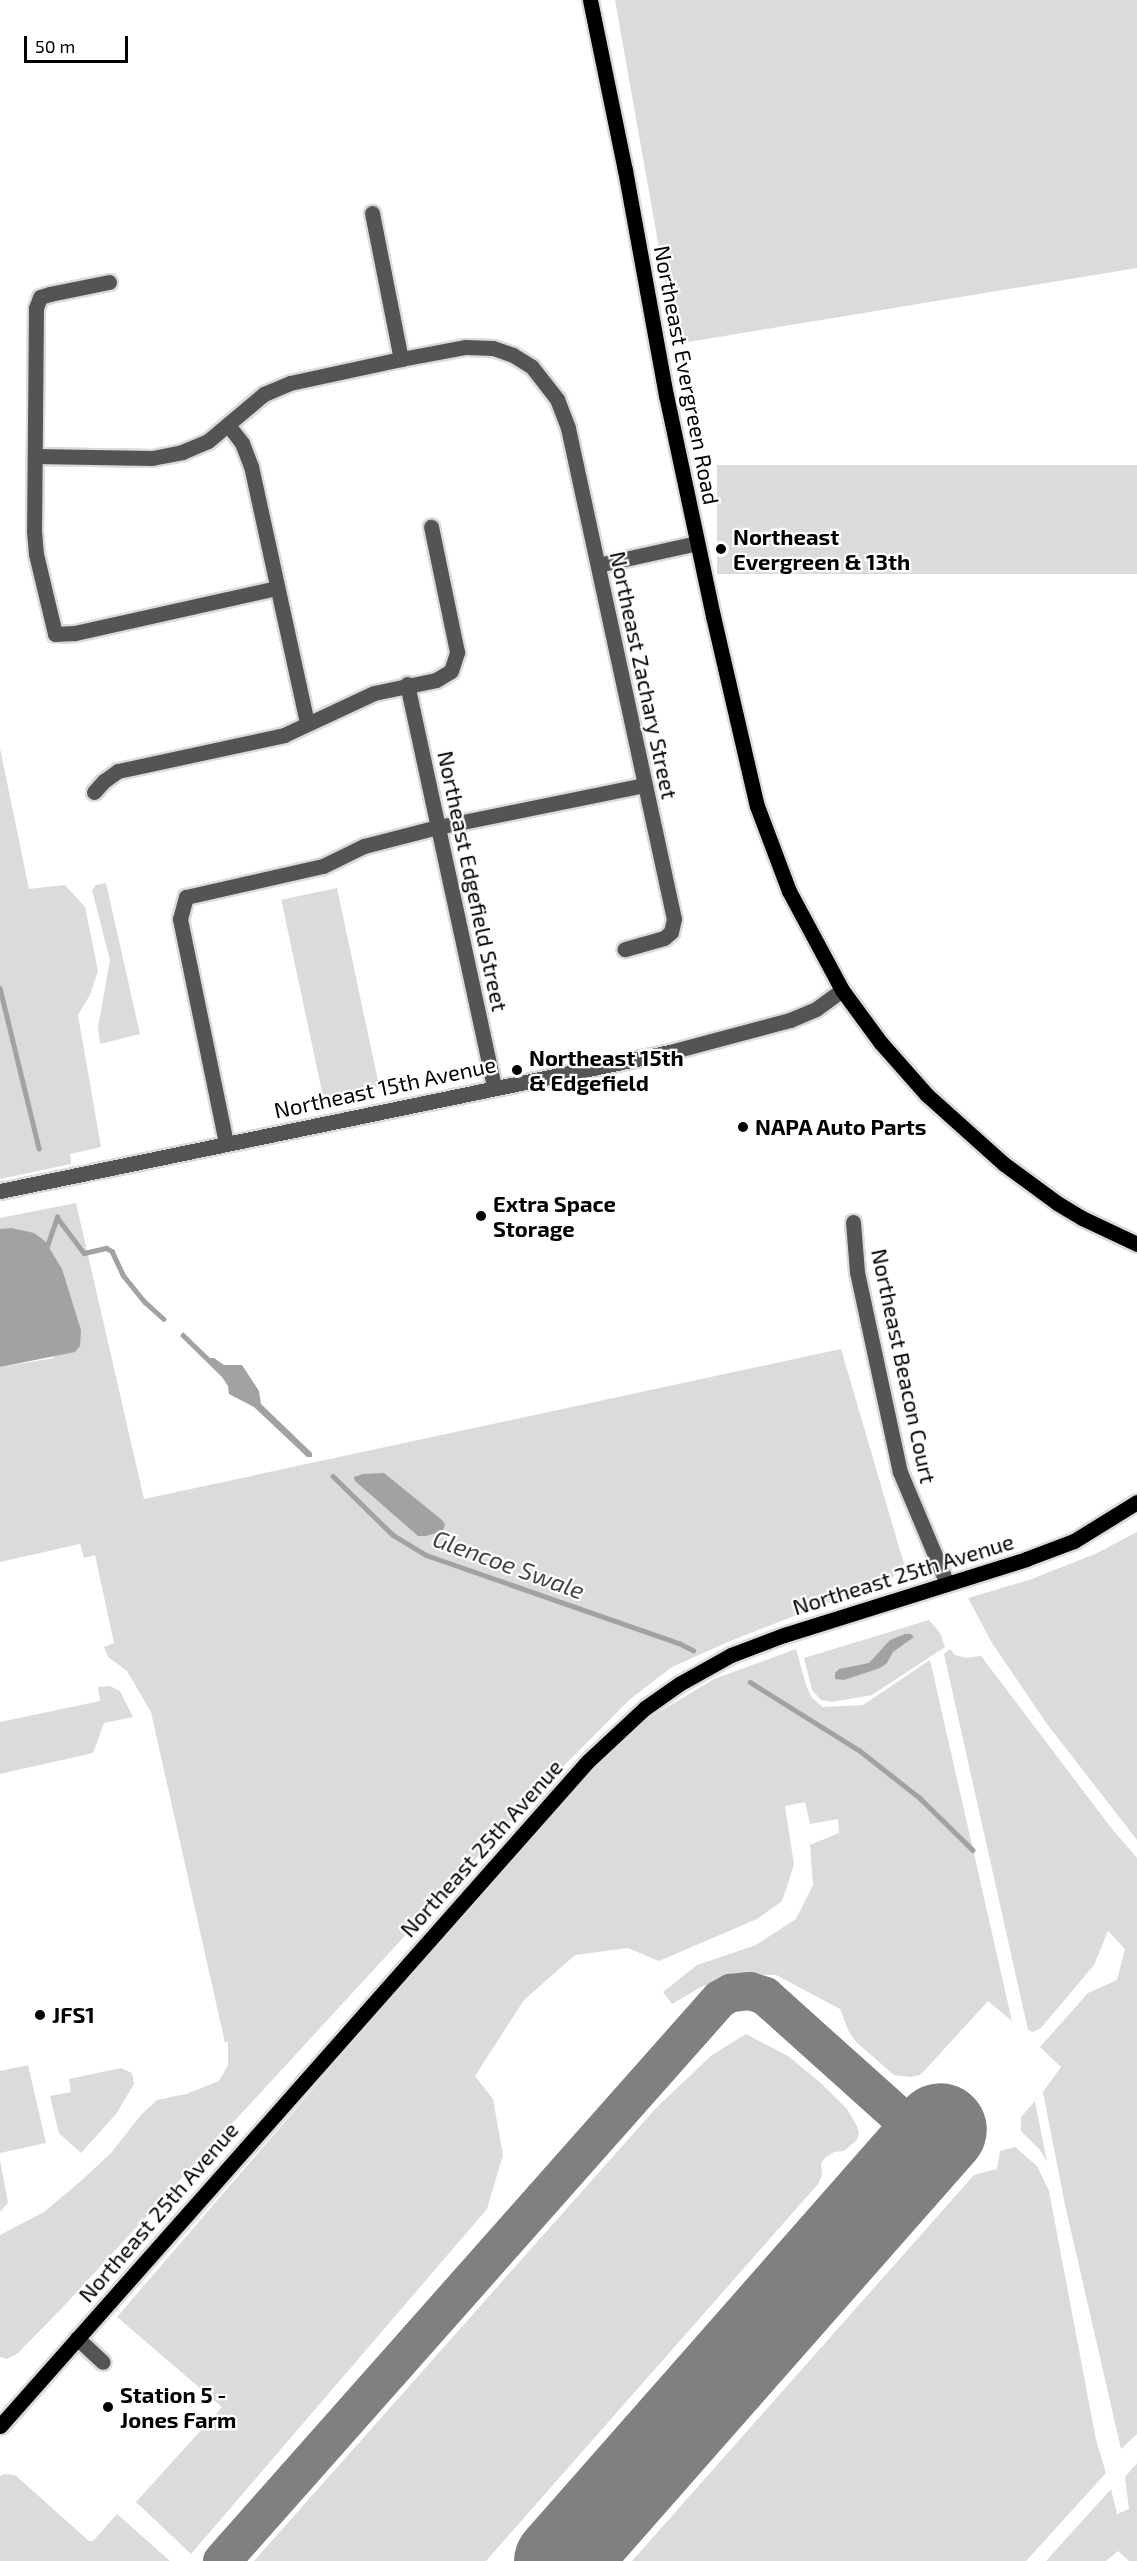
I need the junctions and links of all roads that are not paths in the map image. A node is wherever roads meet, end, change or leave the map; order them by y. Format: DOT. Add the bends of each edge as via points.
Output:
graph roads {
  1 [pos="590,0"];
  2 [pos="372,213"];
  3 [pos="109,282"];
  4 [pos="402,359"];
  5 [pos="228,425"];
  6 [pos="35,456"];
  7 [pos="430,527"];
  8 [pos="697,543"];
  9 [pos="598,565"];
  10 [pos="278,588"];
  11 [pos="407,684"];
  12 [pos="307,722"];
  13 [pos="644,785"];
  14 [pos="94,792"];
  15 [pos="438,827"];
  16 [pos="625,949"];
  17 [pos="842,990"];
  18 [pos="494,1087"];
  19 [pos="226,1143"];
  20 [pos="0,1191"];
  21 [pos="853,1222"];
  22 [pos="1137,1244"];
  23 [pos="1137,1502"];
  24 [pos="947,1584"];
  25 [pos="77,2338"];
  26 [pos="104,2362"];
  27 [pos="0,2426"];
  1 -- 8 [label="main road, Northeast Evergreen Road"];
  2 -- 4 [label="street"];
  3 -- 6 [label="street" via="40,297 35,319"];
  4 -- 5 [label="street, Northeast Zachary Street" via="290,383 264,394"];
  4 -- 9 [label="street, Northeast Zachary Street" via="466,347 493,348 532,367 557,399 568,428"];
  5 -- 6 [label="street, Northeast Zachary Street" via="199,445 152,458"];
  5 -- 10 [label="street" via="242,443 251,466"];
  6 -- 10 [label="street" via="36,554 55,634 75,633"];
  7 -- 11 [label="street" via="457,652 452,671 436,680"];
  8 -- 9 [label="street"];
  8 -- 17 [label="main road, Northeast Evergreen Road" via="757,806 789,891"];
  9 -- 13 [label="street, Northeast Zachary Street"];
  10 -- 12 [label="street"];
  11 -- 12 [label="street" via="374,693"];
  11 -- 15 [label="street, Northeast Edgefield Street"];
  12 -- 14 [label="street" via="284,735 118,771"];
  13 -- 15 [label="street"];
  13 -- 16 [label="street, Northeast Zachary Street" via="674,926 656,942"];
  15 -- 18 [label="street, Northeast Edgefield Street"];
  15 -- 19 [label="street" via="364,846 323,866 192,894 183,902 180,919"];
  17 -- 18 [label="street, Northeast 15th Avenue" via="816,1009 747,1033"];
  17 -- 22 [label="main road, Northeast Evergreen Road" via="881,1043 960,1126 1004,1164 1057,1203"];
  18 -- 19 [label="street, Northeast 15th Avenue"];
  19 -- 20 [label="street, Northeast 15th Avenue"];
  21 -- 24 [label="street, Northeast Beacon Court" via="857,1272 900,1472"];
  23 -- 24 [label="main road, Northeast 25th Avenue" via="1074,1541"];
  24 -- 25 [label="main road, Northeast 25th Avenue" via="731,1655 679,1684 614,1734"];
  25 -- 26 [label="street"];
  25 -- 27 [label="main road, Northeast 25th Avenue"];
}
